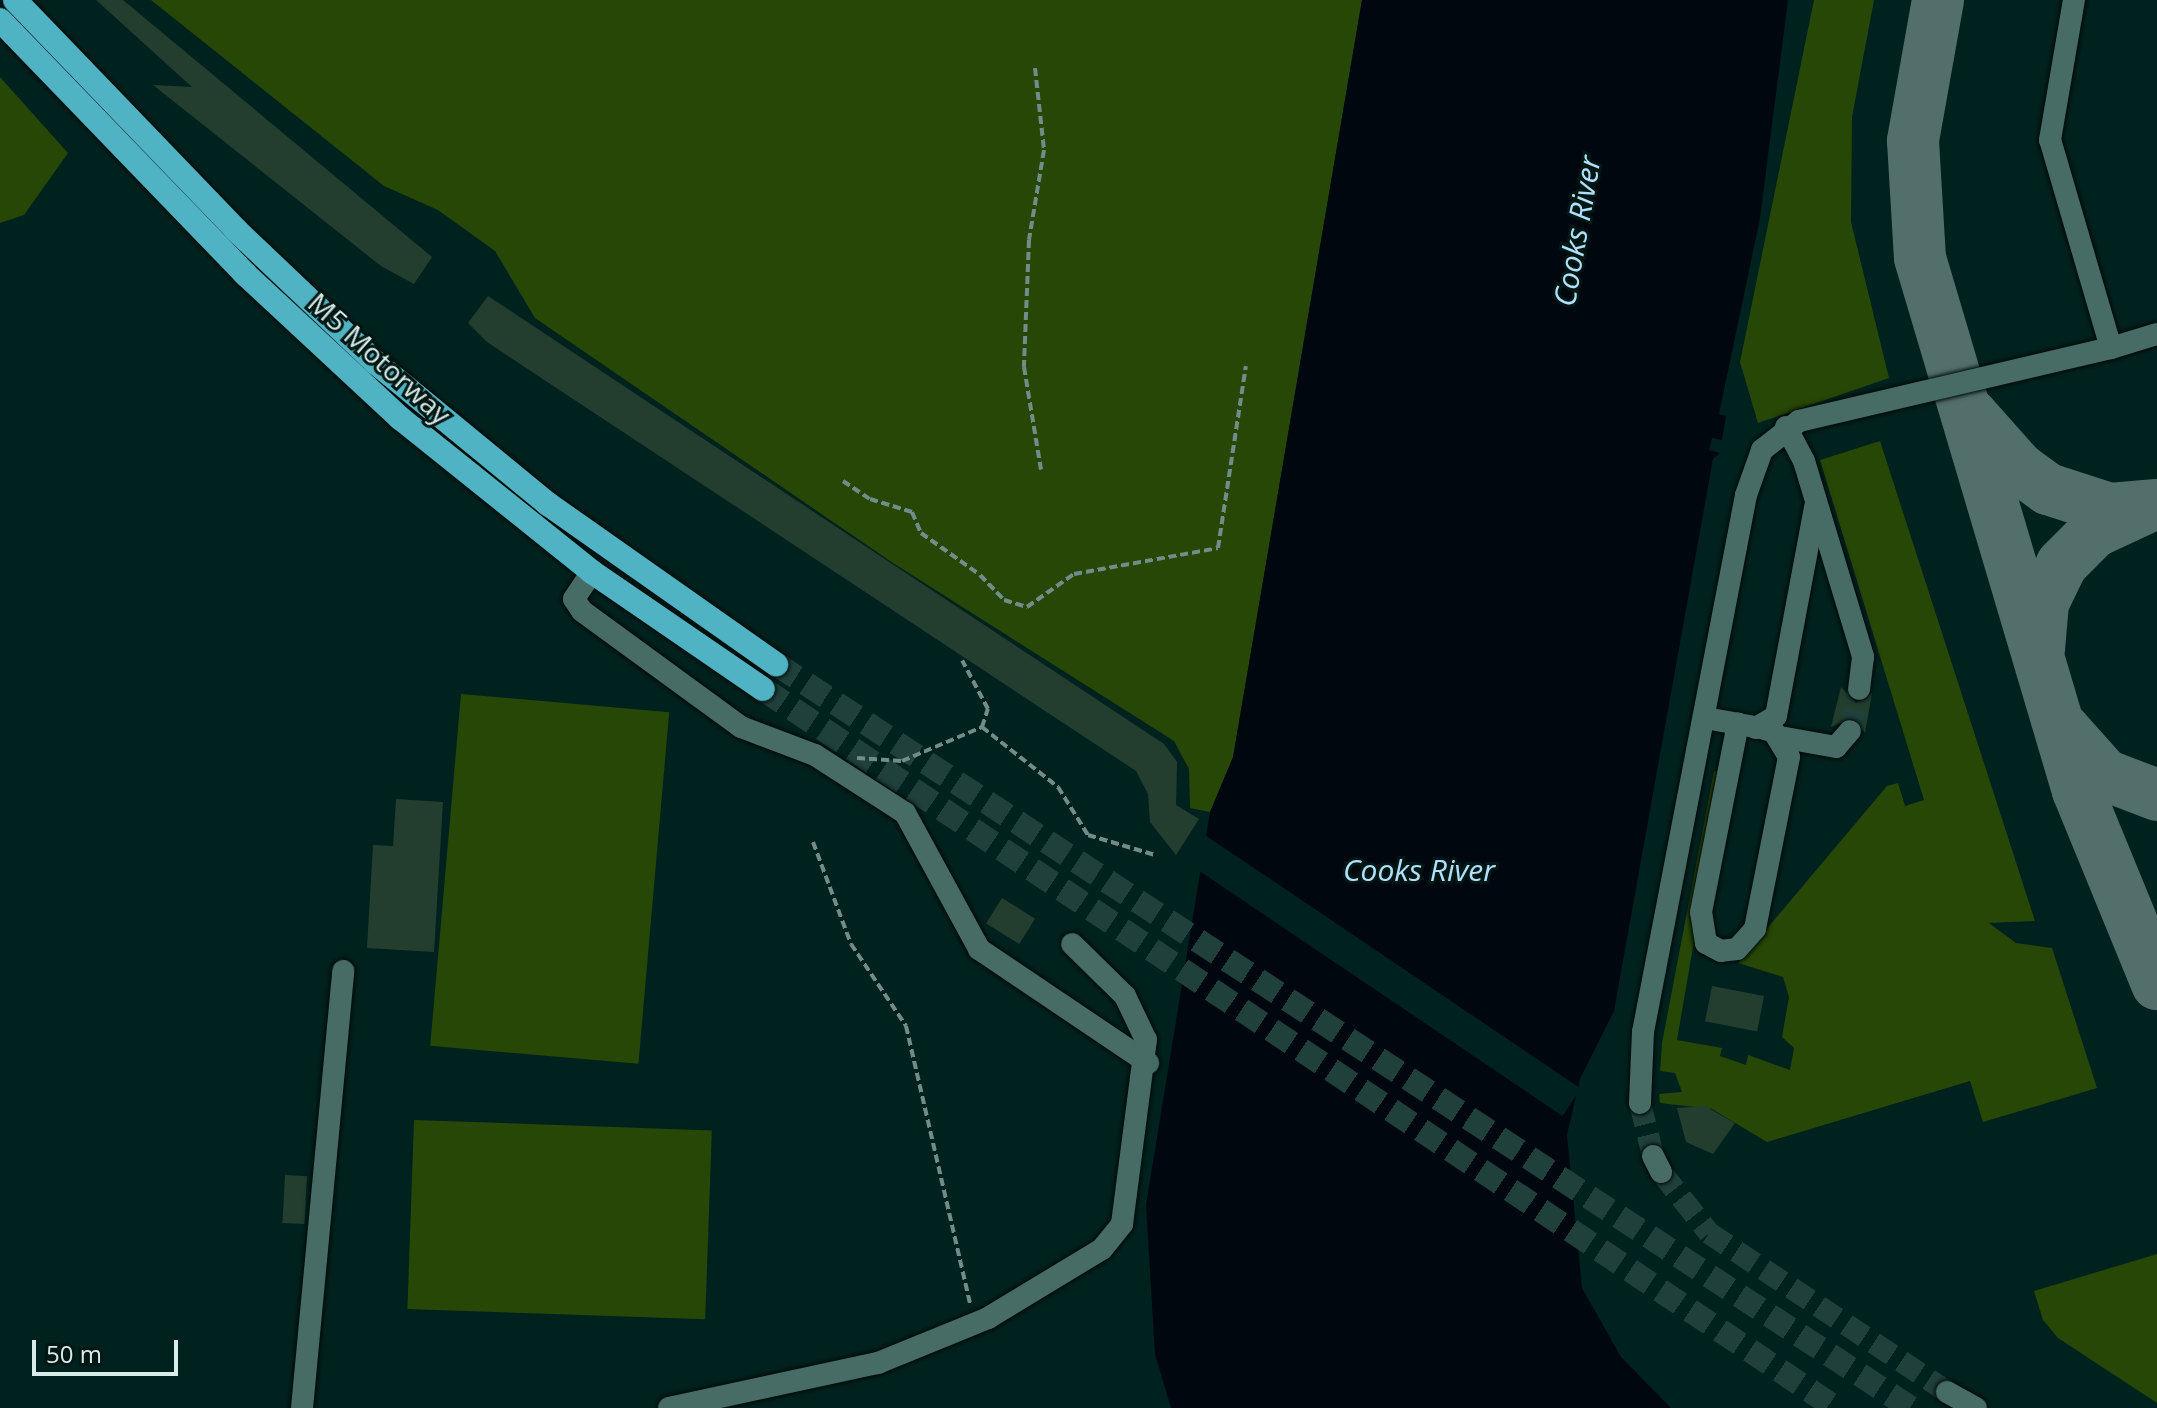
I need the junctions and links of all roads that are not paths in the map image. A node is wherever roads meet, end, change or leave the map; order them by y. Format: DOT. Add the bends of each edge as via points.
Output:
graph roads {
  1 [pos="15,0"];
  2 [pos="2074,0"];
  3 [pos="0,20"];
  4 [pos="2157,334"];
  5 [pos="2111,348"];
  6 [pos="1786,427"];
  7 [pos="1815,498"];
  8 [pos="625,561"];
  9 [pos="592,572"];
  10 [pos="616,589"];
  11 [pos="776,664"];
  12 [pos="763,689"];
  13 [pos="1859,689"];
  14 [pos="1705,718"];
  15 [pos="1747,726"];
  16 [pos="1850,731"];
  17 [pos="1784,744"];
  18 [pos="1072,944"];
  19 [pos="343,971"];
  20 [pos="1148,1063"];
  21 [pos="1640,1103"];
  22 [pos="1947,1392"];
  23 [pos="302,1408"];
  24 [pos="669,1408"];
  25 [pos="1976,1408"];
  1 -- 8 [label="highway, M5 Motorway" via="236,230 438,416"];
  2 -- 5 [label="lane" via="2050,140"];
  3 -- 9 [label="highway, M5 Motorway" via="219,249 400,418"];
  4 -- 5 [label="lane"];
  5 -- 6 [label="lane" via="2054,366 1849,407"];
  6 -- 7 [label="lane"];
  6 -- 14 [label="lane" via="1752,469"];
  7 -- 13 [label="lane" via="1863,657"];
  7 -- 15 [label="lane" via="1776,716"];
  8 -- 10 [label="lane" via="629,583"];
  8 -- 11 [label="highway, M5 Motorway"];
  9 -- 10 [label="highway, M5 Motorway"];
  9 -- 20 [label="lane" via="574,599 582,611 741,727 839,770 920,830 979,949"];
  10 -- 12 [label="highway, M5 Motorway"];
  14 -- 15 [label="lane"];
  14 -- 21 [label="lane" via="1643,1032"];
  15 -- 17 [label="lane"];
  15 -- 17 [label="lane" via="1701,912 1702,935 1712,948 1737,949 1755,929"];
  16 -- 17 [label="lane" via="1836,747"];
  18 -- 20 [label="lane" via="1137,1015"];
  19 -- 23 [label="lane"];
  20 -- 24 [label="lane" via="1122,1224 1093,1255 973,1323 878,1363"];
  22 -- 25 [label="lane"];
}
